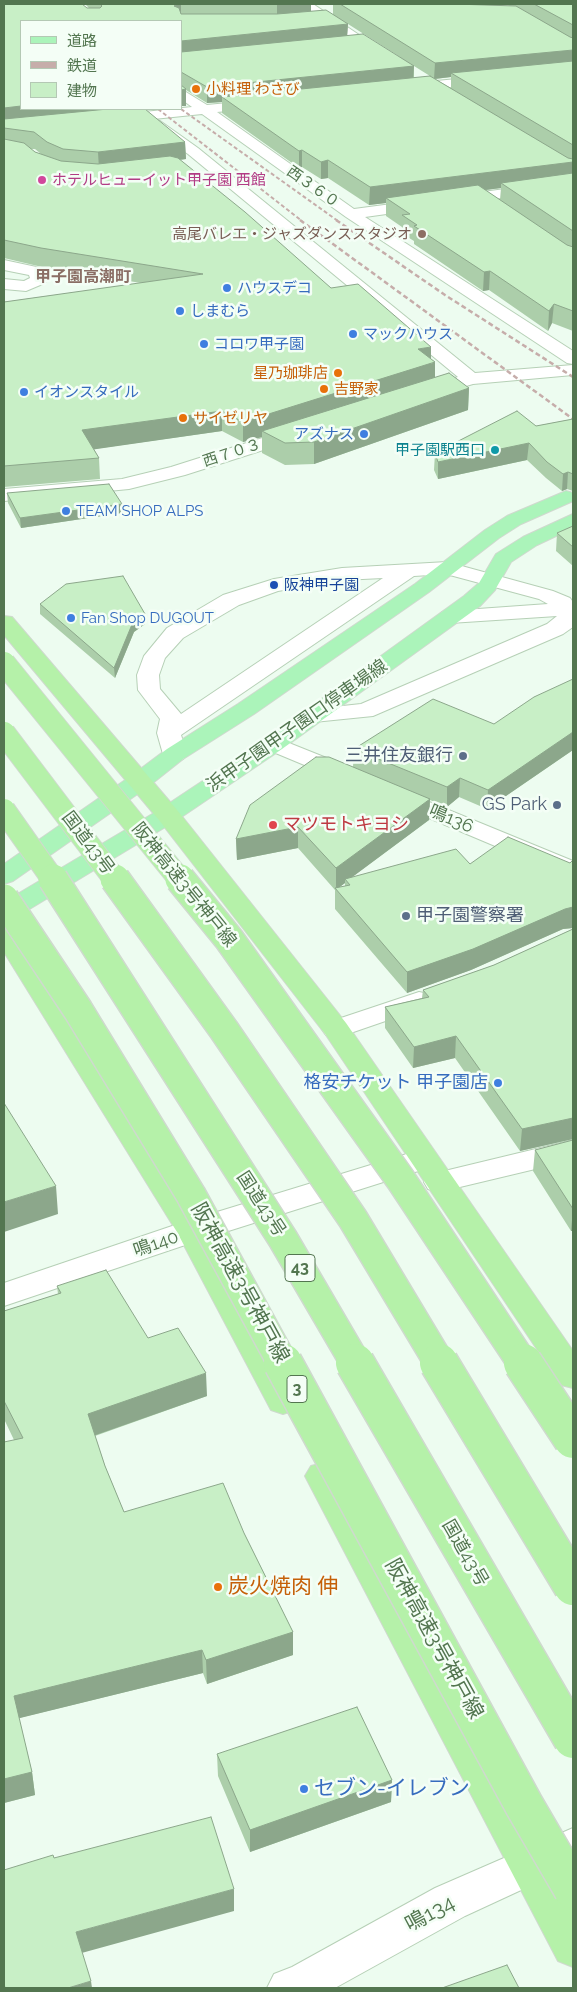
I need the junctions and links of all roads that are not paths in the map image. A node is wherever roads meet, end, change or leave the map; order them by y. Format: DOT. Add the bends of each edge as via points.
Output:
graph roads {
  1 [pos="498,4"];
  2 [pos="308,11"];
  3 [pos="490,15"];
  4 [pos="519,16"];
  5 [pos="364,43"];
  6 [pos="345,45"];
  7 [pos="573,48"];
  8 [pos="398,64"];
  9 [pos="414,74"];
  10 [pos="497,78"];
  11 [pos="431,85"];
  12 [pos="391,89"];
  13 [pos="182,94"];
  14 [pos="448,95"];
  15 [pos="274,103"];
  16 [pos="205,110"];
  17 [pos="139,112"];
  18 [pos="106,120"];
  19 [pos="573,184"];
  20 [pos="482,197"];
  21 [pos="497,208"];
  22 [pos="351,214"];
  23 [pos="330,264"];
  24 [pos="4,265"];
  25 [pos="311,266"];
  26 [pos="4,284"];
  27 [pos="573,359"];
  28 [pos="573,370"];
  29 [pos="471,379"];
  30 [pos="407,399"];
  31 [pos="315,427"];
  32 [pos="4,495"];
  33 [pos="566,497"];
  34 [pos="573,520"];
  35 [pos="447,568"];
  36 [pos="406,572"];
  37 [pos="492,579"];
  38 [pos="571,608"];
  39 [pos="450,617"];
  40 [pos="4,622"];
  41 [pos="4,663"];
  42 [pos="314,715"];
  43 [pos="4,733"];
  44 [pos="172,743"];
  45 [pos="274,744"];
  46 [pos="140,781"];
  47 [pos="4,810"];
  48 [pos="168,816"];
  49 [pos="573,870"];
  50 [pos="4,876"];
  51 [pos="4,899"];
  52 [pos="4,913"];
  53 [pos="4,931"];
  54 [pos="446,991"];
  55 [pos="336,1029"];
  56 [pos="573,1150"];
  57 [pos="431,1170"];
  58 [pos="192,1232"];
  59 [pos="4,1296"];
  60 [pos="573,1376"];
  61 [pos="573,1439"];
  62 [pos="573,1586"];
  63 [pos="573,1739"];
  64 [pos="573,1846"];
  65 [pos="531,1865"];
  66 [pos="573,1889"];
  67 [pos="573,1947"];
  68 [pos="300,1986"];
  1 -- 4 [label="street"];
  2 -- 5 [label="street" via="329,14"];
  3 -- 4 [label="street"];
  4 -- 7 [label="street"];
  5 -- 6 [label="street"];
  5 -- 8 [label="street"];
  9 -- 11 [label="street"];
  10 -- 11 [label="street"];
  11 -- 12 [label="street"];
  11 -- 14 [label="street"];
  13 -- 16 [label="street, 西３６０"];
  15 -- 16 [label="street"];
  16 -- 17 [label="street"];
  16 -- 22 [label="street, 西３６０"];
  17 -- 18 [label="street"];
  17 -- 23 [label="street" via="193,151"];
  19 -- 20 [label="street"];
  20 -- 21 [label="street"];
  20 -- 22 [label="street"];
  22 -- 27 [label="street, 西３６０"];
  23 -- 25 [label="street"];
  23 -- 29 [label="street" via="363,299"];
  24 -- 26 [label="street" via="35,271 39,280 26,286"];
  28 -- 29 [label="street"];
  29 -- 30 [label="street"];
  31 -- 32 [label="street, 西７０３" via="178,471 122,485"];
  33 -- 35 [label="main road" via="514,520"];
  34 -- 37 [label="main road, 浜甲子園甲子園口停車場線" via="503,558"];
  35 -- 36 [label="street"];
  35 -- 37 [label="street"];
  35 -- 44 [label="main road" via="246,709"];
  36 -- 44 [label="street"];
  36 -- 44 [label="street" via="342,574 274,585 231,600 175,633 155,656 148,675 149,690 172,718"];
  37 -- 38 [label="street" via="546,595"];
  37 -- 39 [label="main road, 浜甲子園甲子園口停車場線" via="483,592"];
  38 -- 39 [label="street"];
  38 -- 42 [label="street" via="566,622 555,629 365,711"];
  39 -- 42 [label="main road, 浜甲子園甲子園口停車場線"];
  40 -- 46 [label="highway"];
  41 -- 61 [label="highway, 阪神高速3号神戸線, bridge" via="229,939 401,1180"];
  42 -- 45 [label="main road, 浜甲子園甲子園口停車場線"];
  43 -- 62 [label="highway, 国道43号, bridge" via="224,1030 347,1210"];
  44 -- 46 [label="main road"];
  45 -- 48 [label="main road, 浜甲子園甲子園口停車場線"];
  45 -- 49 [label="street, 鳴136"];
  46 -- 48 [label="highway"];
  46 -- 50 [label="main road"];
  47 -- 63 [label="highway, 国道43号 / 43, bridge" via="36,854 283,1239"];
  48 -- 52 [label="main road, 浜甲子園甲子園口停車場線"];
  48 -- 55 [label="highway"];
  51 -- 66 [label="highway, 阪神高速3号神戸線 / 3, bridge" via="78,1010 191,1195"];
  53 -- 58 [label="highway"];
  54 -- 55 [label="street"];
  55 -- 57 [label="highway"];
  56 -- 57 [label="street, 鳴140"];
  57 -- 58 [label="street, 鳴140"];
  57 -- 60 [label="highway"];
  58 -- 59 [label="street, 鳴140"];
  58 -- 65 [label="highway"];
  64 -- 65 [label="street, 鳴134"];
  65 -- 67 [label="highway"];
  65 -- 68 [label="street, 鳴134" via="450,1902"];
}
